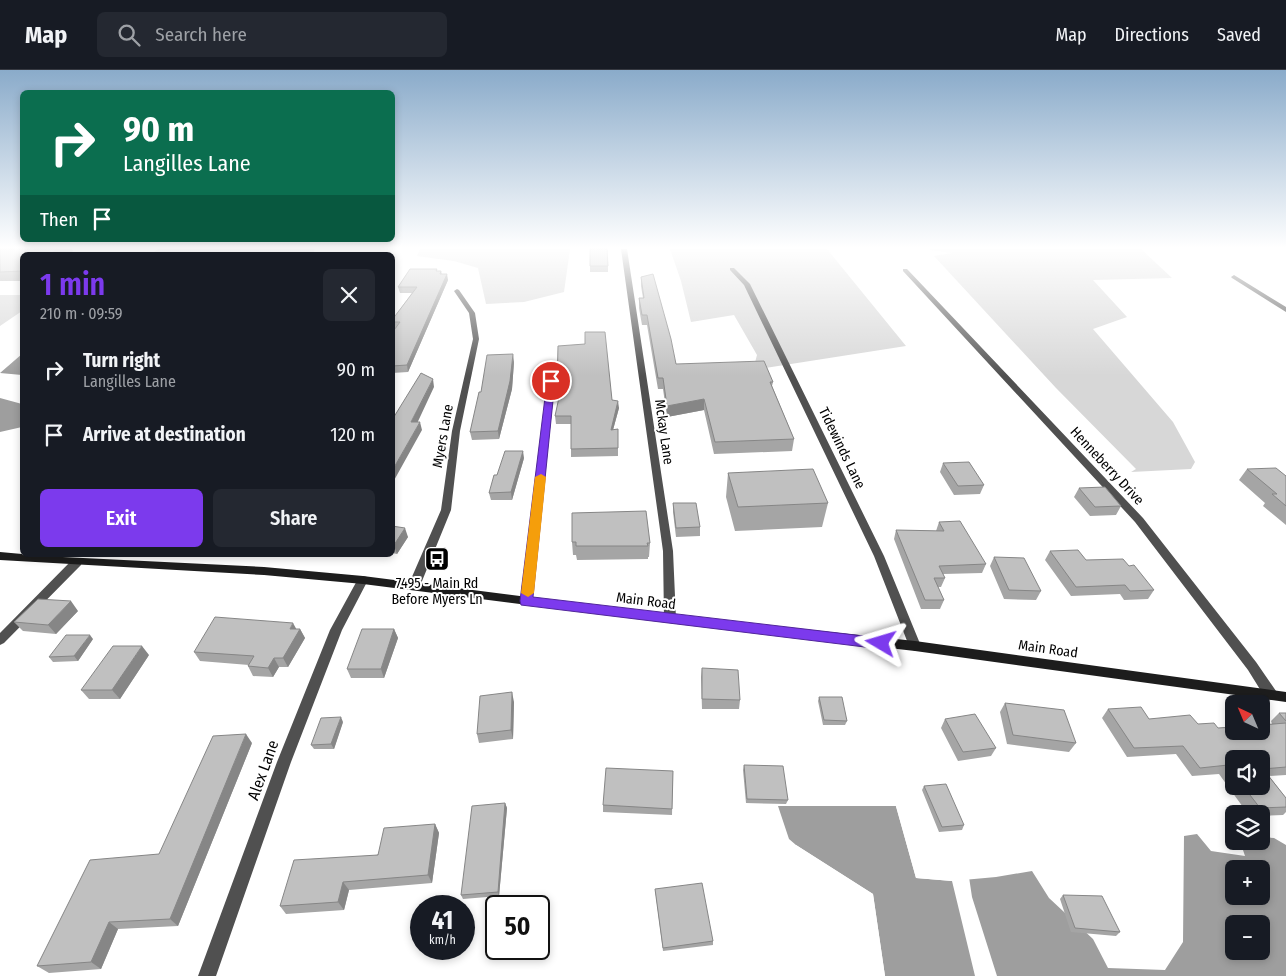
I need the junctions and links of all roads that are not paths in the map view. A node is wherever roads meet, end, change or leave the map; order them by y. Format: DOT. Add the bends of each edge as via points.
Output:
graph roads {
  1 [pos="457,291"];
  2 [pos="630,291"];
  3 [pos="751,291"];
  4 [pos="925,291"];
  5 [pos="1257,291"];
  6 [pos="1286,310"];
  7 [pos="551,381"];
  8 [pos="0,556"];
  9 [pos="77,562"];
  10 [pos="363,580"];
  11 [pos="414,586"];
  12 [pos="526,601"];
  13 [pos="670,619"];
  14 [pos="0,640"];
  15 [pos="915,646"];
  16 [pos="1271,696"];
  17 [pos="1286,697"];
  18 [pos="207,976"];
  1 -- 11 [label="street, Myers Lane" via="472,313 476,339 456,431 446,510"];
  2 -- 13 [label="street, Mckay Lane" via="668,551"];
  3 -- 15 [label="street, Tidewinds Lane" via="879,556"];
  4 -- 16 [label="street, Henneberry Drive" via="1139,520 1252,666"];
  5 -- 6 [label="street"];
  7 -- 12 [label="street"];
  8 -- 9 [label="main road, Main Road"];
  9 -- 10 [label="main road, Main Road" via="264,571"];
  9 -- 14 [label="street"];
  10 -- 11 [label="main road, Main Road"];
  10 -- 18 [label="street, Alex Lane" via="336,630 284,762"];
  11 -- 12 [label="main road, Main Road"];
  12 -- 13 [label="main road, Main Road"];
  13 -- 15 [label="main road, Main Road"];
  15 -- 16 [label="main road, Main Road"];
  16 -- 17 [label="main road, Main Road"];
}
